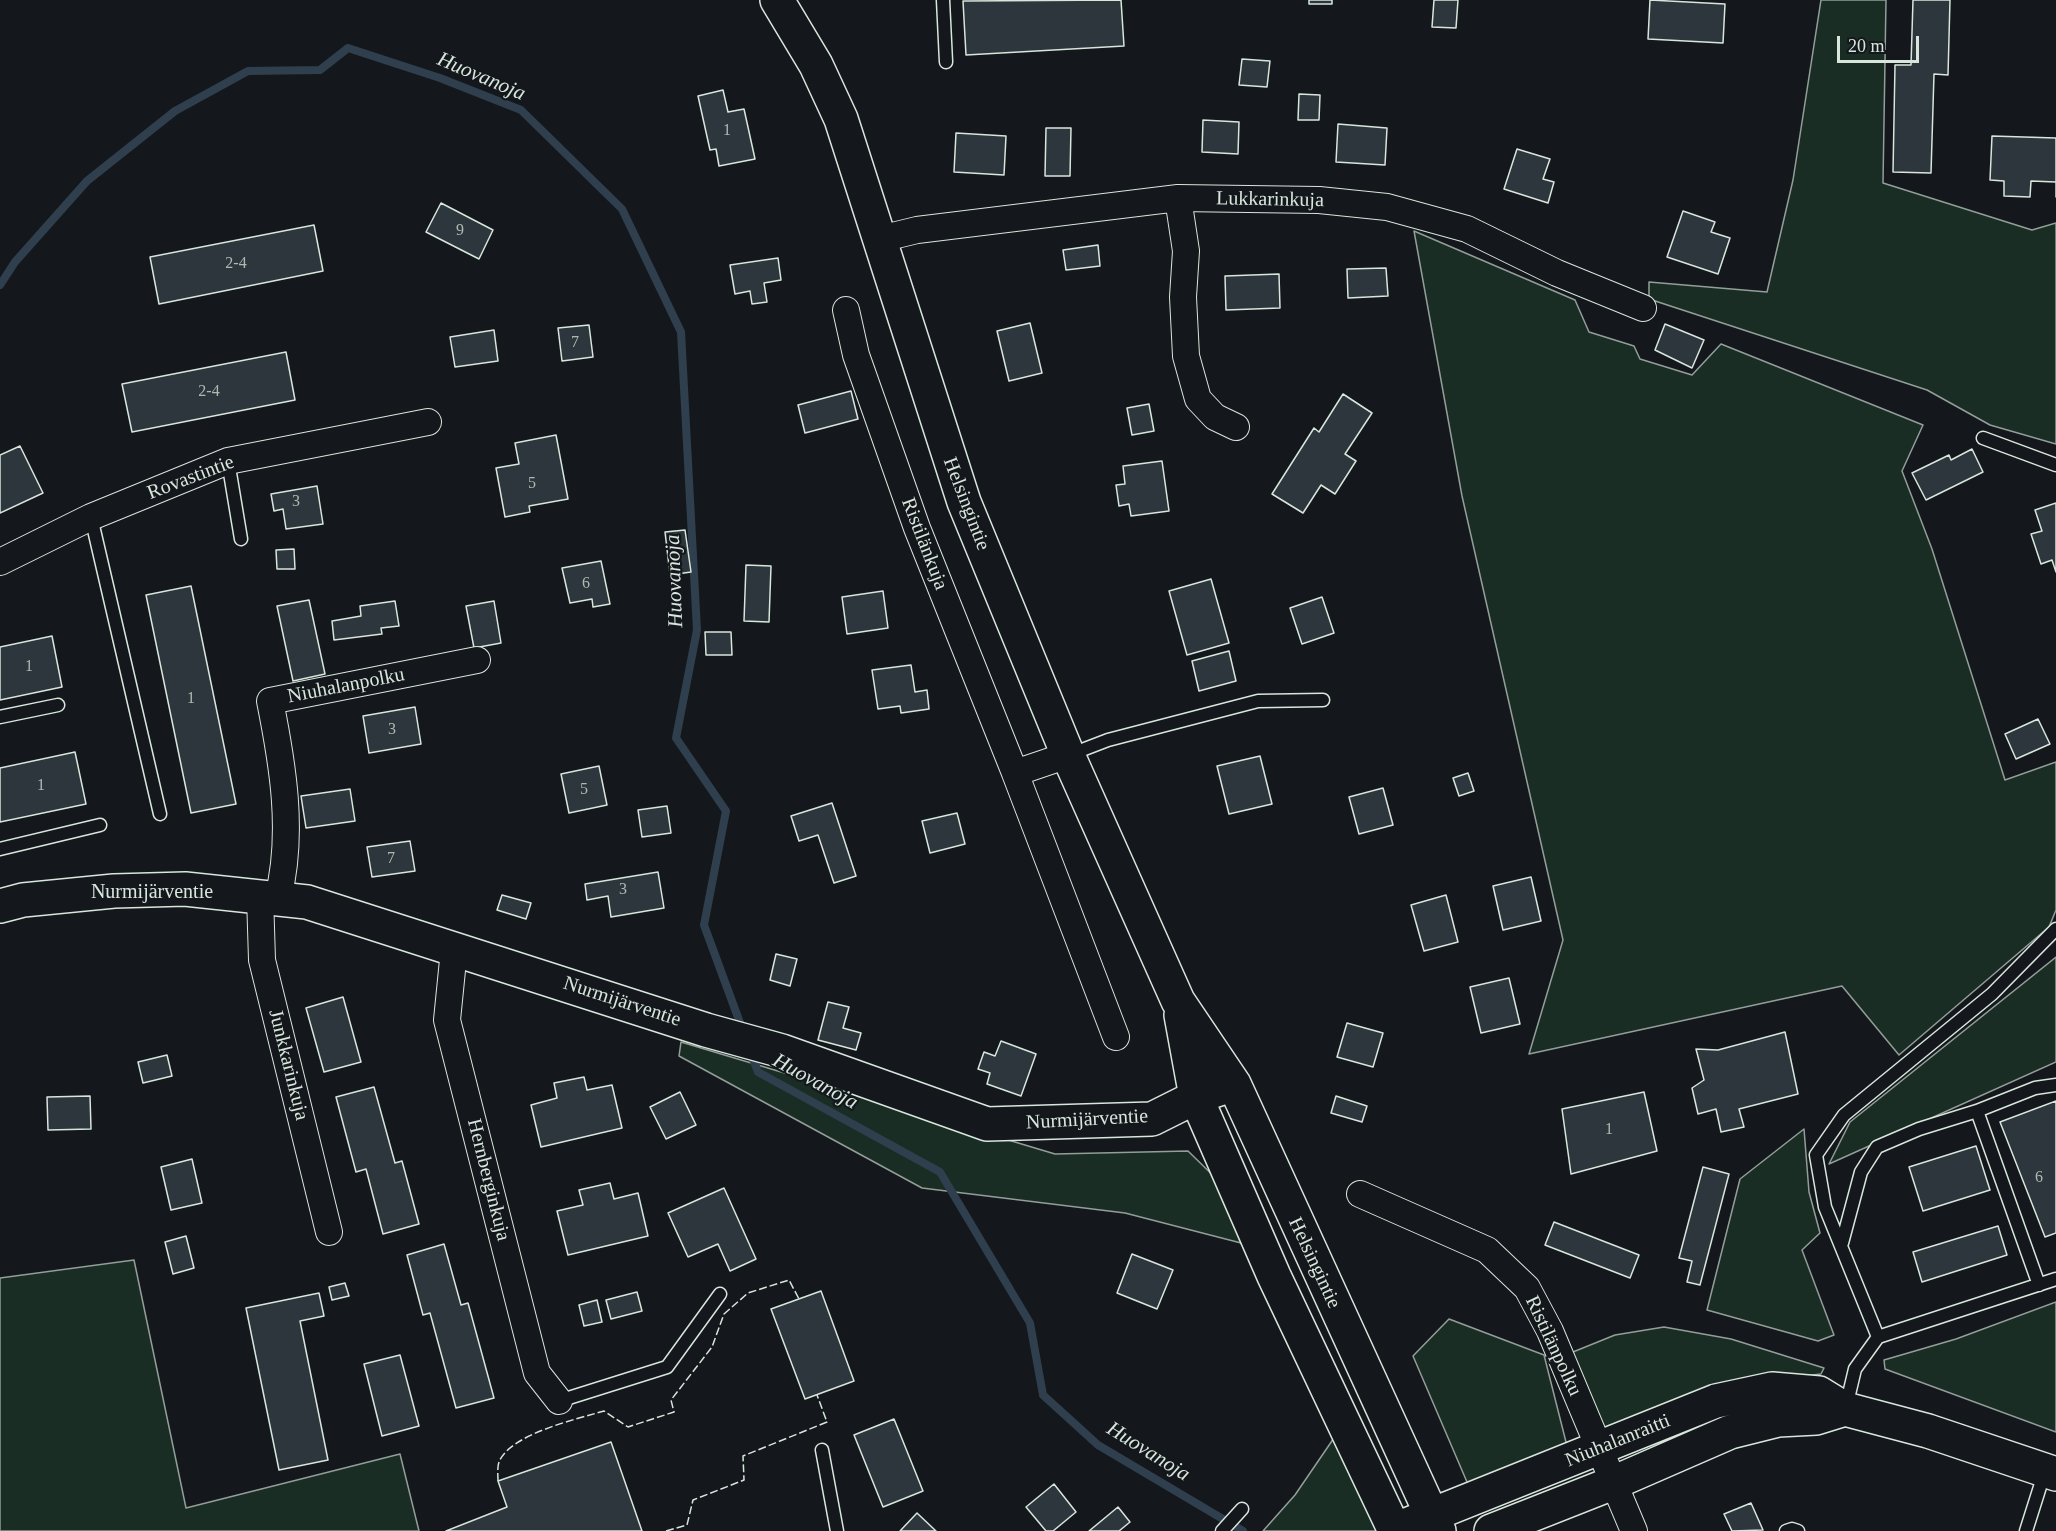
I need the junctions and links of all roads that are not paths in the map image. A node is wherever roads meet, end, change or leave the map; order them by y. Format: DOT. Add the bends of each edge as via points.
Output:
graph roads {
  1 [pos="777,0"];
  2 [pos="943,0"];
  3 [pos="946,62"];
  4 [pos="1178,198"];
  5 [pos="880,239"];
  6 [pos="1643,308"];
  7 [pos="846,310"];
  8 [pos="428,422"];
  9 [pos="1236,427"];
  10 [pos="1983,438"];
  11 [pos="228,461"];
  12 [pos="2056,465"];
  13 [pos="92,517"];
  14 [pos="241,539"];
  15 [pos="0,562"];
  16 [pos="477,660"];
  17 [pos="1323,700"];
  18 [pos="58,705"];
  19 [pos="0,717"];
  20 [pos="1068,755"];
  21 [pos="1015,773"];
  22 [pos="160,814"];
  23 [pos="100,825"];
  24 [pos="0,849"];
  25 [pos="269,897"];
  26 [pos="0,906"];
  27 [pos="2056,929"];
  28 [pos="454,950"];
  29 [pos="1178,1001"];
  30 [pos="1116,1037"];
  31 [pos="1234,1084"];
  32 [pos="2056,1085"];
  33 [pos="1196,1097"];
  34 [pos="1977,1111"];
  35 [pos="1360,1194"];
  36 [pos="329,1232"];
  37 [pos="1842,1243"];
  38 [pos="2056,1279"];
  39 [pos="2039,1285"];
  40 [pos="720,1294"];
  41 [pos="1878,1337"];
  42 [pos="559,1401"];
  43 [pos="1845,1408"];
  44 [pos="1599,1449"];
  45 [pos="822,1450"];
  46 [pos="2050,1472"];
  47 [pos="1613,1483"];
  48 [pos="1242,1509"];
  49 [pos="1435,1523"];
  50 [pos="837,1531"];
  51 [pos="1222,1531"];
  52 [pos="1395,1531"];
  53 [pos="1491,1531"];
  54 [pos="1634,1531"];
  55 [pos="1786,1531"];
  56 [pos="1798,1531"];
  57 [pos="2026,1531"];
  1 -- 5 [label="street, Helsingintie" via="816,65 841,118"];
  2 -- 3 [label="lane"];
  4 -- 5 [label="street, Lukkarinkuja" via="929,228"];
  4 -- 6 [label="street, Lukkarinkuja" via="1319,200 1387,207 1467,229 1557,273"];
  4 -- 9 [label="street" via="1185,251 1186,356 1198,399 1215,417"];
  5 -- 20 [label="street, Helsingintie" via="964,502"];
  7 -- 21 [label="street, Ristilänkuja" via="856,355 917,528"];
  8 -- 11 [label="street, Rovastintie"];
  10 -- 12 [label="lane"];
  11 -- 13 [label="street, Rovastintie"];
  11 -- 14 [label="lane"];
  13 -- 15 [label="street, Rovastintie"];
  13 -- 22 [label="lane"];
  16 -- 25 [label="street, Niuhalanpolku" via="270,701 279,749 287,845"];
  17 -- 20 [label="lane" via="1258,701 1108,740"];
  18 -- 19 [label="lane"];
  20 -- 21 [label="street"];
  20 -- 29 [label="street, Helsingintie"];
  21 -- 30 [label="street, Ristilänkuja"];
  23 -- 24 [label="lane"];
  25 -- 26 [label="street, Nurmijärventie" via="184,889 114,891"];
  25 -- 28 [label="street, Nurmijärventie" via="307,902"];
  25 -- 36 [label="street, Junkkarinkuja" via="262,960"];
  27 -- 37 [label="lane" via="1992,994 1844,1115 1816,1155 1825,1207"];
  28 -- 33 [label="street, Nurmijärventie" via="782,1051 987,1124 1152,1119"];
  28 -- 42 [label="street, Hernberginkuja" via="447,1020 537,1373"];
  29 -- 31 [label="street, Helsingintie"];
  29 -- 33 [label="street, Helsingintie"];
  31 -- 33 [label="street, Nurmijärventie"];
  31 -- 49 [label="street, Helsingintie"];
  32 -- 34 [label="lane" via="2035,1088"];
  33 -- 52 [label="street, Helsingintie" via="1274,1276"];
  34 -- 37 [label="lane" via="1877,1147 1861,1172"];
  34 -- 39 [label="lane"];
  35 -- 44 [label="street, Ristilänpolku" via="1487,1250 1527,1288 1550,1331"];
  37 -- 41 [label="lane"];
  38 -- 39 [label="lane"];
  39 -- 41 [label="lane"];
  40 -- 42 [label="lane" via="667,1367"];
  41 -- 43 [label="lane" via="1855,1370"];
  43 -- 44 [label="street, Niuhalanraitti" via="1819,1393 1772,1389 1716,1401"];
  43 -- 46 [label="street, Niuhalanraitti"];
  43 -- 47 [label="street, Niuhalanraitti" via="1816,1418 1778,1420 1730,1432"];
  44 -- 47 [label="street, Ristilänpolku"];
  44 -- 49 [label="street, Niuhalanraitti"];
  45 -- 50 [label="lane"];
  46 -- 57 [label="lane"];
  47 -- 53 [label="street, Niuhalanraitti"];
  47 -- 54 [label="street, Ristilänpolku"];
  48 -- 51 [label="lane"];
  49 -- 52 [label="street, Niuhalanraitti"];
  55 -- 56 [label="lane"];
}
